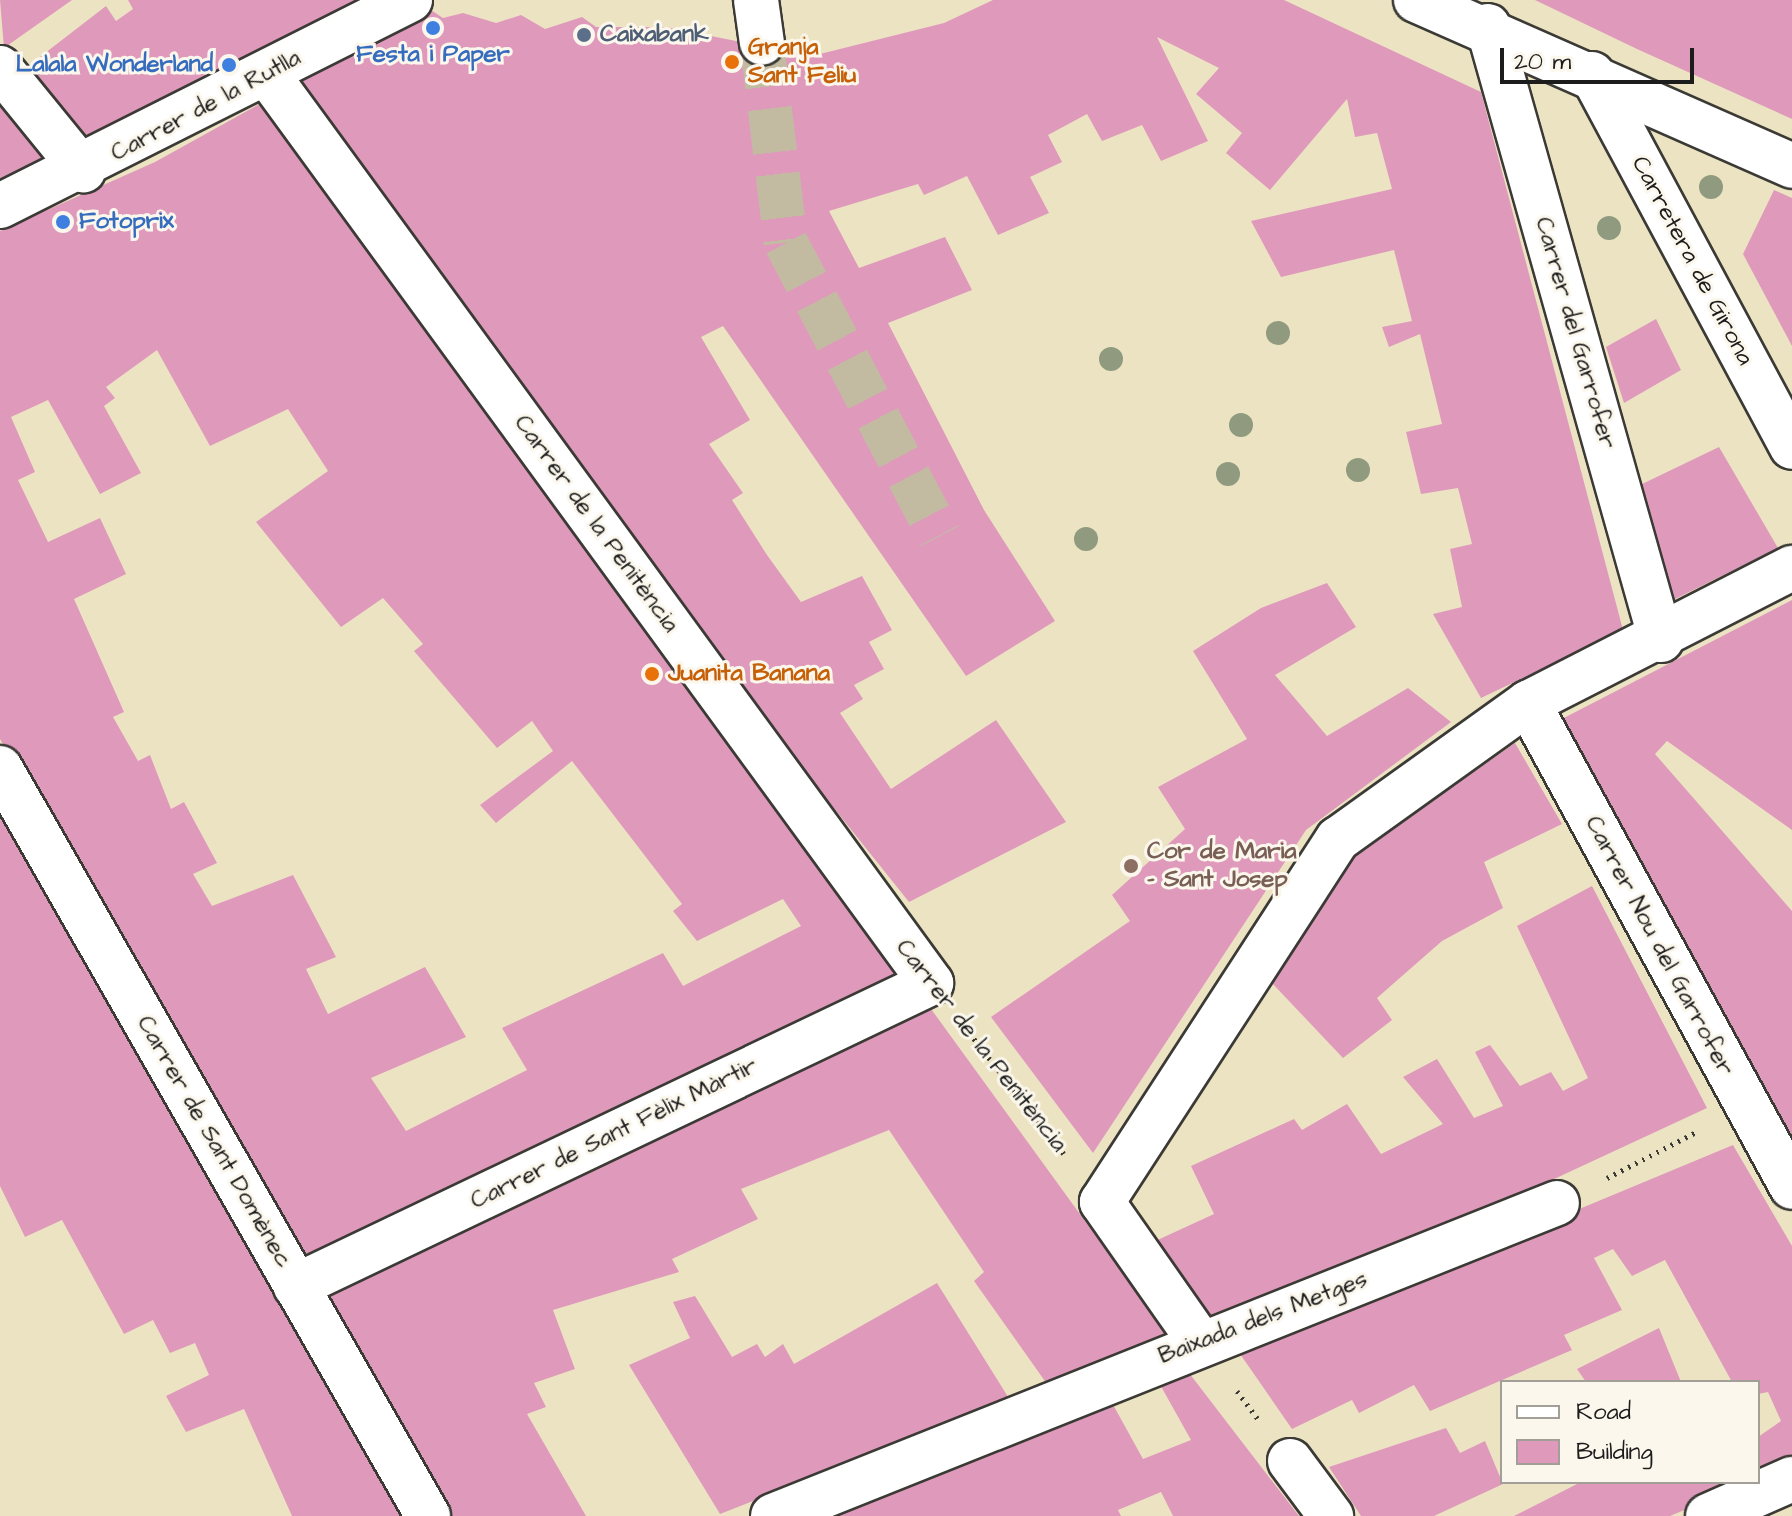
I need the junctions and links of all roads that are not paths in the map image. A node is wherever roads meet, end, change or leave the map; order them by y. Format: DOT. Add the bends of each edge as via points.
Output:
graph roads {
  1 [pos="410,0"];
  2 [pos="756,0"];
  3 [pos="1416,0"];
  4 [pos="1488,26"];
  5 [pos="762,43"];
  6 [pos="0,68"];
  7 [pos="267,74"];
  8 [pos="1592,74"];
  9 [pos="1792,166"];
  10 [pos="83,170"];
  11 [pos="0,206"];
  12 [pos="1792,447"];
  13 [pos="1792,568"];
  14 [pos="1661,640"];
  15 [pos="1528,703"];
  16 [pos="0,768"];
  17 [pos="931,983"];
  18 [pos="1792,1187"];
  19 [pos="1557,1203"];
  20 [pos="296,1286"];
  21 [pos="1200,1342"];
  22 [pos="1290,1461"];
  23 [pos="1792,1479"];
  24 [pos="428,1516"];
  25 [pos="773,1516"];
  26 [pos="1331,1516"];
  27 [pos="1708,1516"];
  1 -- 7 [label="street, Carrer de la Rutlla"];
  2 -- 5 [label="street"];
  3 -- 4 [label="street"];
  4 -- 8 [label="street"];
  4 -- 14 [label="street, Carrer del Garrofer"];
  6 -- 10 [label="street"];
  7 -- 10 [label="street, Carrer de la Rutlla"];
  7 -- 17 [label="street, Carrer de la Penitència"];
  8 -- 9 [label="street"];
  8 -- 12 [label="street, Carretera de Girona"];
  10 -- 11 [label="street, Carrer de la Rutlla"];
  13 -- 14 [label="street"];
  14 -- 15 [label="street"];
  15 -- 18 [label="street, Carrer Nou del Garrofer"];
  15 -- 21 [label="street" via="1338,839 1102,1202"];
  16 -- 20 [label="street, Carrer de Sant Domènec"];
  17 -- 20 [label="street, Carrer de Sant Fèlix Màrtir"];
  19 -- 21 [label="street, Baixada dels Metges"];
  20 -- 24 [label="street, Carrer de Sant Domènec"];
  21 -- 25 [label="street, Baixada dels Metges"];
  22 -- 26 [label="street"];
  23 -- 27 [label="street"];
}
